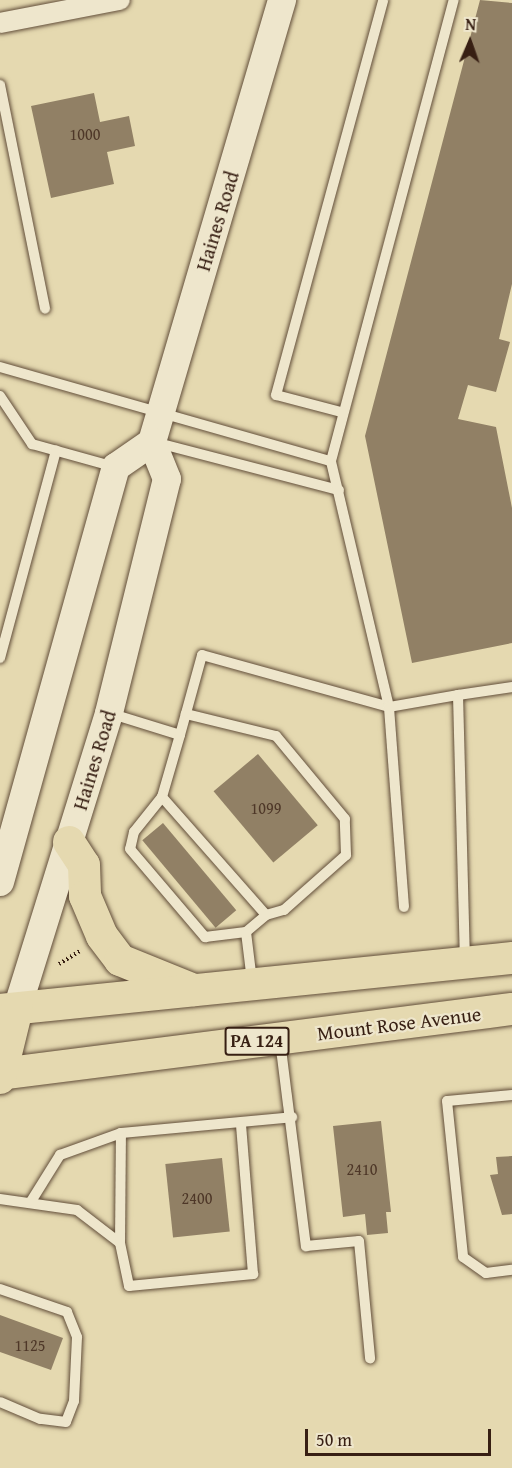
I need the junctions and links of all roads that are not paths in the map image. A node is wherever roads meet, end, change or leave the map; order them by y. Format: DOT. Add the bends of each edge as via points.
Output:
graph roads {
  1 [pos="120,0"];
  2 [pos="282,0"];
  3 [pos="383,0"];
  4 [pos="454,0"];
  5 [pos="0,23"];
  6 [pos="0,85"];
  7 [pos="45,309"];
  8 [pos="0,367"];
  9 [pos="0,396"];
  10 [pos="341,412"];
  11 [pos="156,429"];
  12 [pos="56,450"];
  13 [pos="331,461"];
  14 [pos="116,467"];
  15 [pos="339,490"];
  16 [pos="0,658"];
  17 [pos="512,687"];
  18 [pos="458,695"];
  19 [pos="389,707"];
  20 [pos="109,713"];
  21 [pos="186,714"];
  22 [pos="180,735"];
  23 [pos="162,797"];
  24 [pos="69,842"];
  25 [pos="0,882"];
  26 [pos="404,907"];
  27 [pos="266,915"];
  28 [pos="246,932"];
  29 [pos="512,958"];
  30 [pos="466,962"];
  31 [pos="252,987"];
  32 [pos="200,993"];
  33 [pos="9,1009"];
  34 [pos="512,1009"];
  35 [pos="280,1038"];
  36 [pos="1,1075"];
  37 [pos="512,1095"];
  38 [pos="292,1117"];
  39 [pos="241,1125"];
  40 [pos="122,1133"];
  41 [pos="0,1199"];
  42 [pos="30,1203"];
  43 [pos="120,1243"];
  44 [pos="512,1270"];
  45 [pos="0,1289"];
  46 [pos="370,1358"];
  47 [pos="0,1402"];
  1 -- 5 [label="street"];
  2 -- 11 [label="main road, Haines Road"];
  3 -- 10 [label="lane" via="276,395"];
  4 -- 10 [label="lane"];
  6 -- 7 [label="lane"];
  8 -- 11 [label="lane"];
  9 -- 12 [label="lane" via="32,444"];
  10 -- 13 [label="lane"];
  11 -- 13 [label="lane"];
  11 -- 14 [label="main road"];
  11 -- 15 [label="lane"];
  11 -- 20 [label="main road, Haines Road" via="167,479"];
  12 -- 14 [label="lane"];
  12 -- 16 [label="lane"];
  13 -- 15 [label="lane"];
  14 -- 25 [label="main road"];
  15 -- 19 [label="lane"];
  17 -- 18 [label="lane"];
  18 -- 19 [label="lane"];
  18 -- 30 [label="lane"];
  19 -- 21 [label="lane" via="202,655"];
  19 -- 26 [label="lane"];
  20 -- 22 [label="lane"];
  20 -- 24 [label="main road, Haines Road"];
  21 -- 22 [label="lane"];
  21 -- 27 [label="lane" via="276,736 345,819 346,855 284,910"];
  22 -- 23 [label="lane"];
  23 -- 27 [label="lane"];
  23 -- 28 [label="lane" via="134,832 130,849 205,937"];
  24 -- 32 [label="main road" via="84,865 85,896 102,936 120,960"];
  24 -- 33 [label="main road, Haines Road"];
  27 -- 28 [label="lane"];
  28 -- 31 [label="lane"];
  29 -- 30 [label="main road"];
  30 -- 31 [label="main road"];
  31 -- 32 [label="main road"];
  32 -- 33 [label="main road"];
  33 -- 36 [label="main road, Haines Road"];
  34 -- 35 [label="main road, Mount Rose Avenue / PA 124"];
  35 -- 36 [label="main road, Mount Rose Avenue / PA 124"];
  35 -- 38 [label="lane"];
  37 -- 44 [label="lane" via="447,1101 463,1257 486,1273"];
  38 -- 39 [label="lane"];
  38 -- 46 [label="lane" via="306,1246 359,1241"];
  39 -- 40 [label="lane"];
  39 -- 43 [label="lane" via="253,1274 129,1286"];
  40 -- 42 [label="lane" via="60,1155"];
  40 -- 43 [label="lane"];
  41 -- 42 [label="lane"];
  42 -- 43 [label="lane" via="77,1210"];
  45 -- 47 [label="lane" via="67,1312 77,1337 74,1401 66,1422 40,1419"];
}
